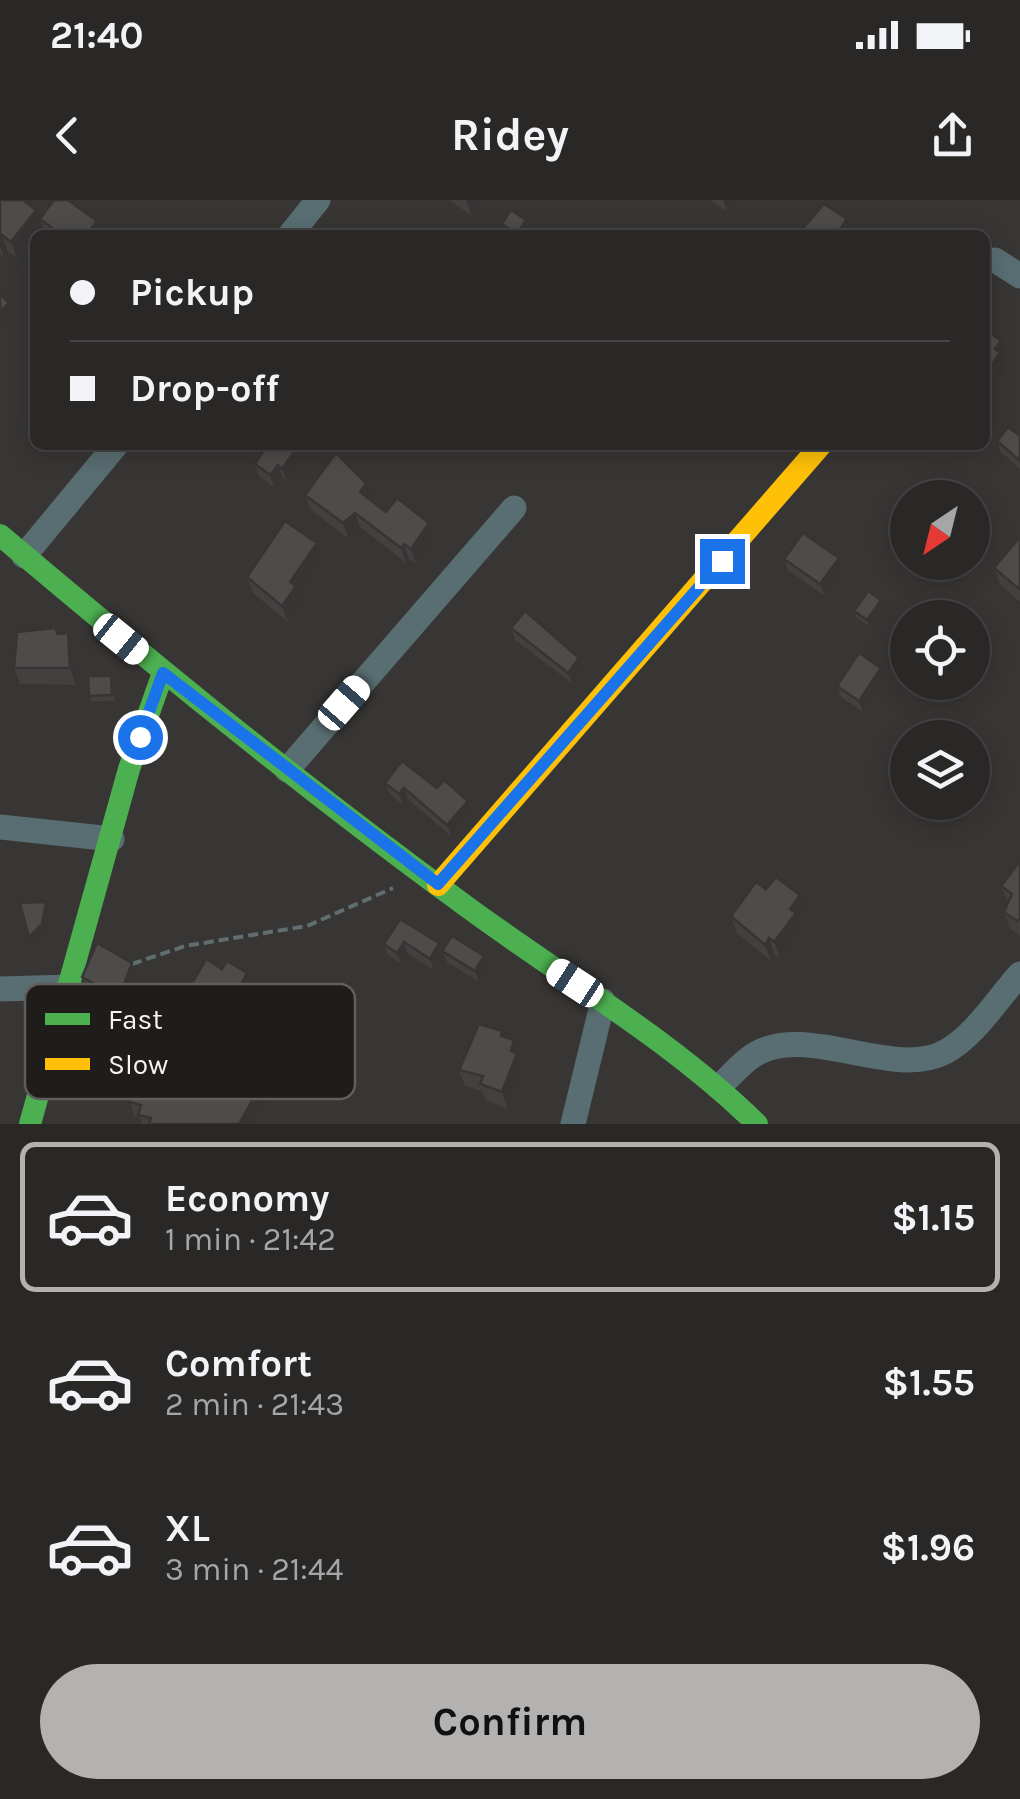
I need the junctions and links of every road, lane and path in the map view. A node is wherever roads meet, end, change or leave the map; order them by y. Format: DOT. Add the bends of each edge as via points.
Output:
graph roads {
  1 [pos="318,200"];
  2 [pos="294,230"];
  3 [pos="990,261"];
  4 [pos="1020,276"];
  5 [pos="112,450"];
  6 [pos="817,450"];
  7 [pos="514,508"];
  8 [pos="0,534"];
  9 [pos="24,556"];
  10 [pos="163,673"];
  11 [pos="286,770"];
  12 [pos="0,827"];
  13 [pos="112,839"];
  14 [pos="438,884"];
  15 [pos="118,958"];
  16 [pos="1020,974"];
  17 [pos="71,984"];
  18 [pos="25,989"];
  19 [pos="0,990"];
  20 [pos="603,1001"];
  21 [pos="719,1086"];
  22 [pos="37,1099"];
  23 [pos="30,1124"];
  24 [pos="573,1124"];
  25 [pos="756,1124"];
  1 -- 2 [label="street"];
  3 -- 4 [label="street"];
  5 -- 9 [label="street"];
  6 -- 14 [label="street"];
  7 -- 11 [label="street"];
  8 -- 9 [label="street"];
  9 -- 10 [label="street"];
  10 -- 11 [label="street"];
  10 -- 13 [label="street"];
  11 -- 14 [label="street"];
  12 -- 13 [label="street"];
  13 -- 17 [label="street"];
  14 -- 15 [label="path" via="393,888 280,934 185,946 134,966"];
  14 -- 20 [label="street"];
  16 -- 21 [label="street" via="943,1054 922,1059 771,1048"];
  18 -- 19 [label="street"];
  20 -- 21 [label="street"];
  20 -- 24 [label="street"];
  21 -- 25 [label="street"];
  22 -- 23 [label="street"];
}
